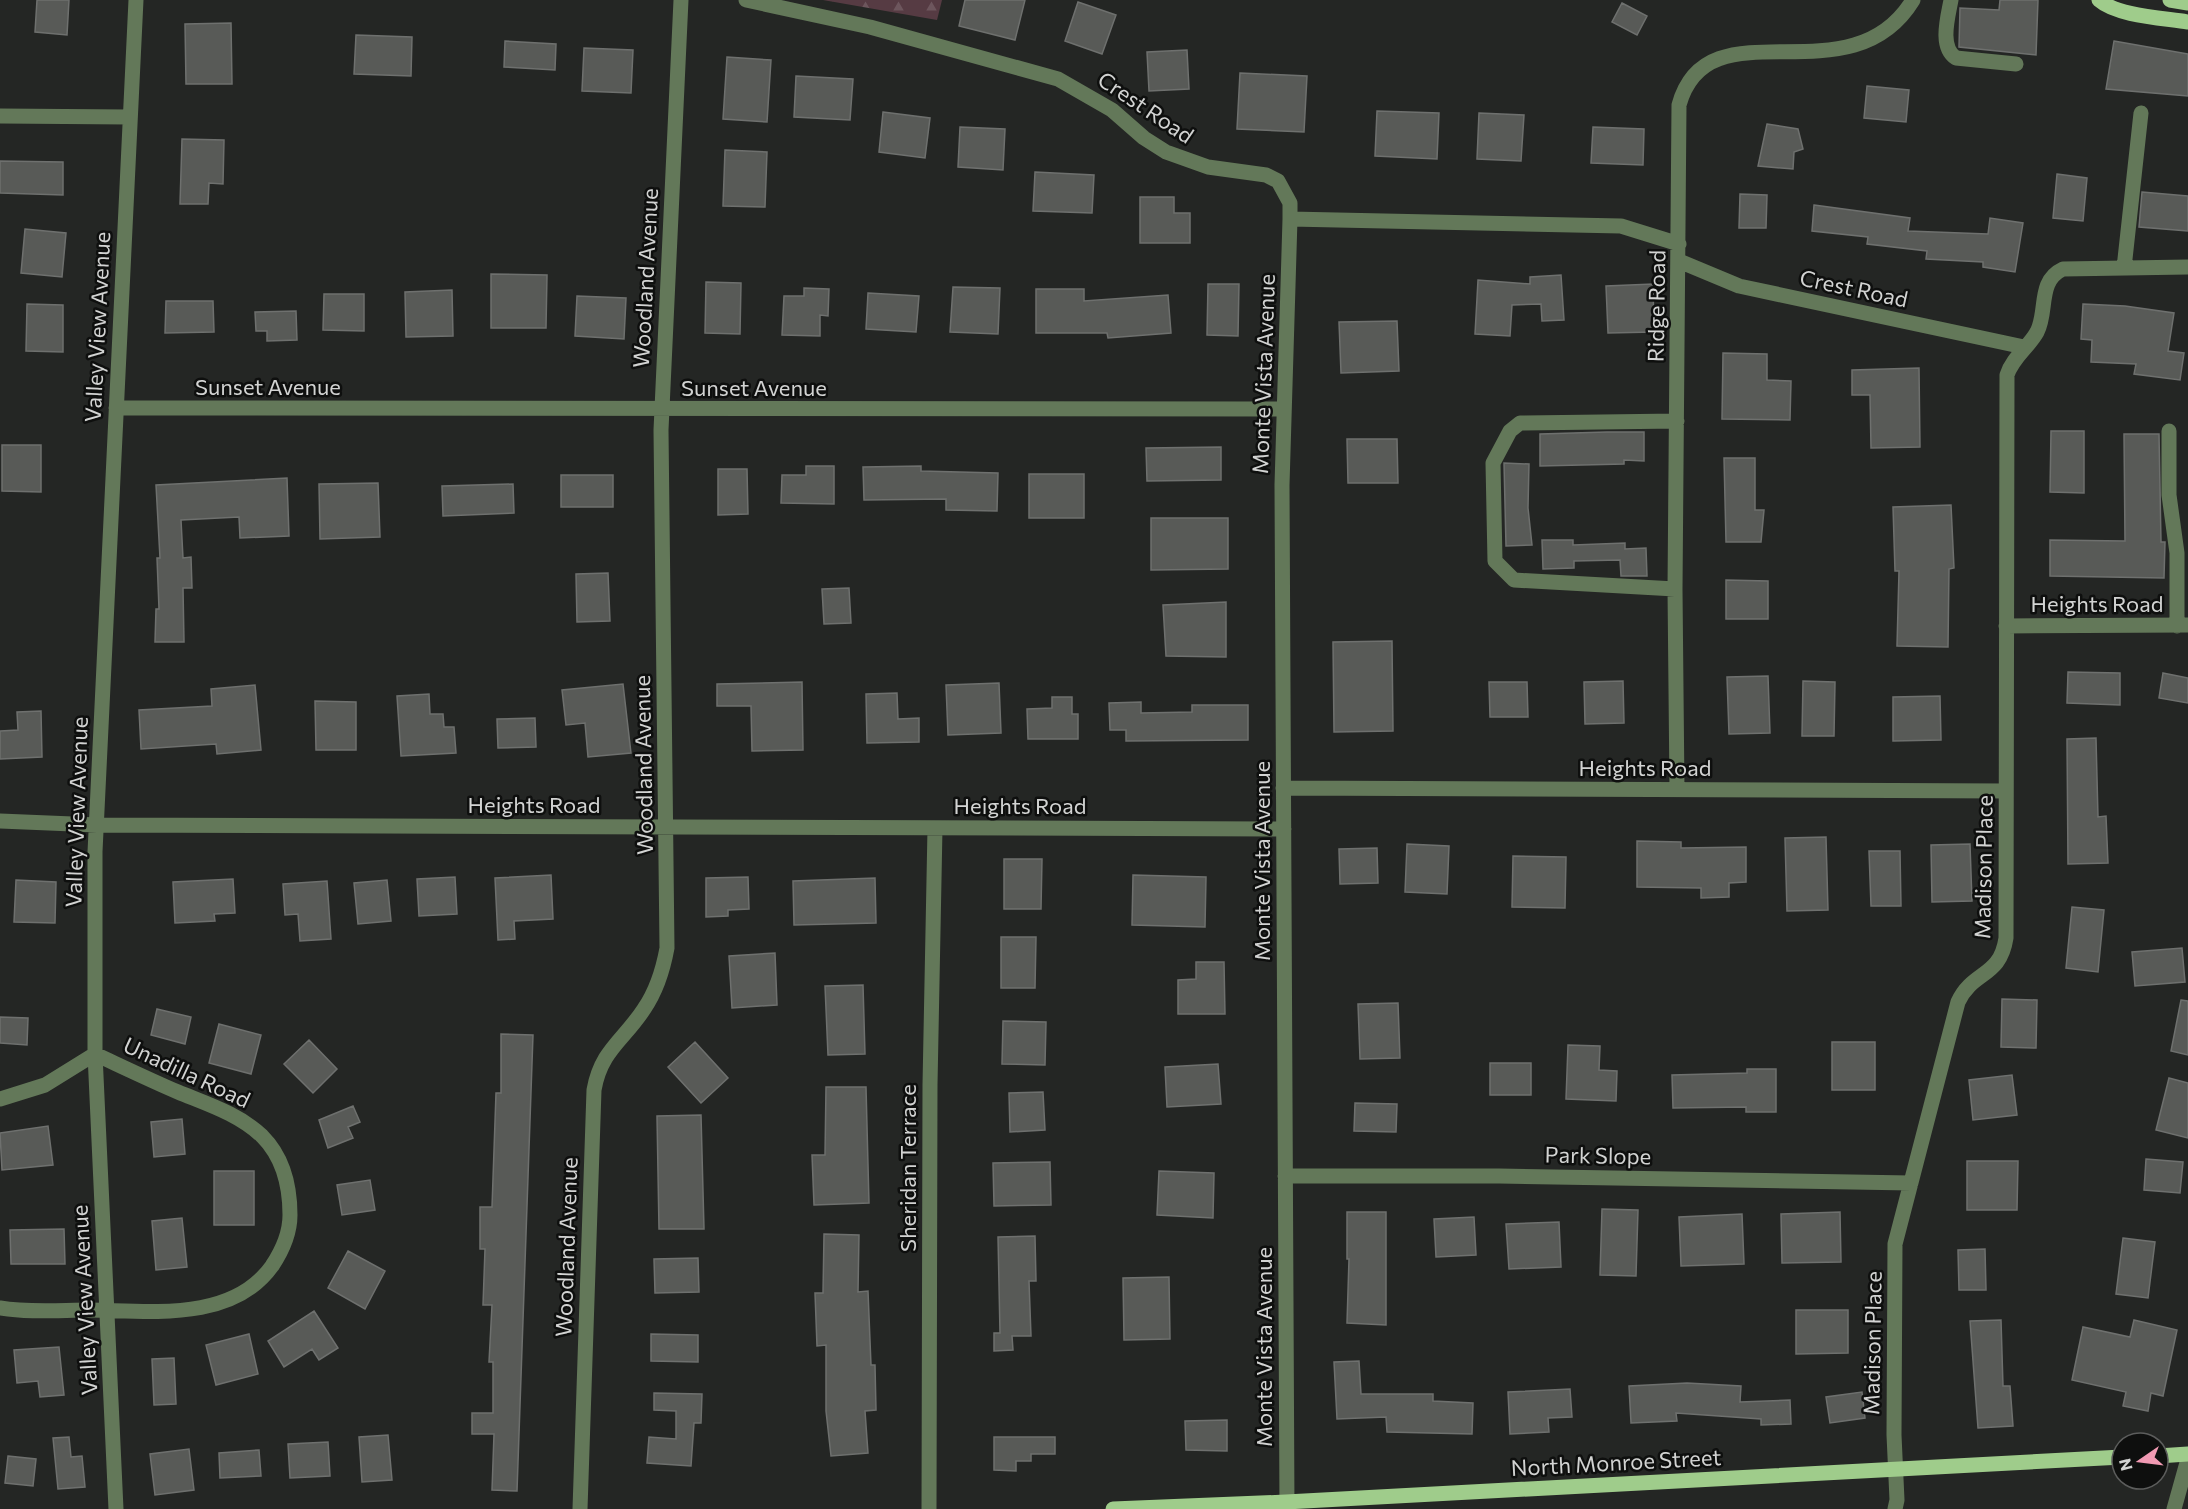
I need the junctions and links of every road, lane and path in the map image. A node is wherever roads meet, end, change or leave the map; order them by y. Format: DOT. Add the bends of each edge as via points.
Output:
graph roads {
  1 [pos="136,0"];
  2 [pos="681,0"];
  3 [pos="746,0"];
  4 [pos="1913,0"];
  5 [pos="1951,0"];
  6 [pos="2099,0"];
  7 [pos="2170,0"];
  8 [pos="2188,3"];
  9 [pos="2188,22"];
  10 [pos="2016,64"];
  11 [pos="2141,113"];
  12 [pos="0,116"];
  13 [pos="129,117"];
  14 [pos="1290,219"];
  15 [pos="1679,244"];
  16 [pos="1679,261"];
  17 [pos="2188,267"];
  18 [pos="2124,268"];
  19 [pos="2024,347"];
  20 [pos="116,408"];
  21 [pos="662,409"];
  22 [pos="1284,409"];
  23 [pos="1677,421"];
  24 [pos="2169,431"];
  25 [pos="1674,589"];
  26 [pos="2182,625"];
  27 [pos="2006,626"];
  28 [pos="1283,788"];
  29 [pos="1677,789"];
  30 [pos="2006,791"];
  31 [pos="0,821"];
  32 [pos="97,825"];
  33 [pos="666,827"];
  34 [pos="935,828"];
  35 [pos="1284,829"];
  36 [pos="95,1054"];
  37 [pos="0,1099"];
  38 [pos="1285,1176"];
  39 [pos="1911,1183"];
  40 [pos="0,1308"];
  41 [pos="107,1310"];
  42 [pos="2170,1456"];
  43 [pos="2188,1456"];
  44 [pos="2110,1459"];
  45 [pos="1895,1469"];
  46 [pos="1286,1506"];
  47 [pos="116,1509"];
  48 [pos="580,1509"];
  49 [pos="929,1509"];
  50 [pos="1113,1509"];
  51 [pos="1894,1509"];
  52 [pos="2174,1509"];
  1 -- 13 [label="street"];
  2 -- 21 [label="street, Woodland Avenue"];
  3 -- 14 [label="street, Crest Road" via="870,27 1058,79 1112,110 1166,152 1208,167 1266,175 1278,181 1290,202"];
  4 -- 15 [label="street, Ridge Road" via="1893,24 1858,43 1838,47 1742,46 1708,57 1693,71 1679,105"];
  5 -- 10 [label="street" via="1946,45 1949,54"];
  6 -- 9 [label="main road" via="2134,14"];
  7 -- 8 [label="main road"];
  11 -- 18 [label="street"];
  12 -- 13 [label="street"];
  13 -- 20 [label="street, Valley View Avenue"];
  14 -- 15 [label="street" via="1621,226"];
  14 -- 22 [label="street, Monte Vista Avenue"];
  15 -- 16 [label="street, Ridge Road"];
  16 -- 19 [label="street, Crest Road" via="1739,286"];
  16 -- 23 [label="street, Ridge Road"];
  17 -- 18 [label="street"];
  18 -- 19 [label="street, Madison Place" via="2063,269 2054,273 2048,281 2037,332"];
  19 -- 27 [label="street, Madison Place" via="2007,375"];
  20 -- 21 [label="street, Sunset Avenue"];
  20 -- 32 [label="street, Valley View Avenue"];
  21 -- 22 [label="street, Sunset Avenue"];
  21 -- 33 [label="street, Woodland Avenue"];
  22 -- 28 [label="street, Monte Vista Avenue"];
  23 -- 25 [label="street, Ridge Road"];
  23 -- 25 [label="street" via="1520,423 1498,448 1492,463 1495,561 1514,580"];
  24 -- 26 [label="street" via="2169,495"];
  25 -- 29 [label="street, Ridge Road"];
  26 -- 27 [label="street, Heights Road"];
  27 -- 30 [label="street, Madison Place"];
  28 -- 29 [label="street, Heights Road"];
  28 -- 35 [label="street, Monte Vista Avenue"];
  29 -- 30 [label="street, Heights Road"];
  30 -- 39 [label="street, Madison Place" via="2004,950 1997,965 1968,986 1959,1002"];
  31 -- 32 [label="street, Heights Road"];
  32 -- 33 [label="street, Heights Road"];
  32 -- 36 [label="street, Valley View Avenue"];
  33 -- 34 [label="street, Heights Road"];
  33 -- 48 [label="street, Woodland Avenue" via="667,948 662,973 643,1011 606,1054 594,1090"];
  34 -- 35 [label="street, Heights Road"];
  34 -- 49 [label="street, Sheridan Terrace"];
  35 -- 38 [label="street, Monte Vista Avenue"];
  36 -- 37 [label="street" via="45,1085"];
  36 -- 41 [label="street, Valley View Avenue"];
  36 -- 41 [label="street, Unadilla Road" via="247,1124 277,1156 290,1196 290,1219 278,1258 266,1274 238,1297 218,1305 186,1309"];
  38 -- 39 [label="street, Park Slope"];
  38 -- 46 [label="street, Monte Vista Avenue"];
  39 -- 45 [label="street, Madison Place" via="1895,1244"];
  40 -- 41 [label="street, Unadilla Road"];
  41 -- 47 [label="street, Valley View Avenue"];
  42 -- 43 [label="main road"];
  43 -- 52 [label="street"];
  44 -- 45 [label="main road, North Monroe Street"];
  45 -- 46 [label="main road, North Monroe Street"];
  45 -- 51 [label="street, Madison Place"];
  46 -- 50 [label="main road, North Monroe Street"];
}
